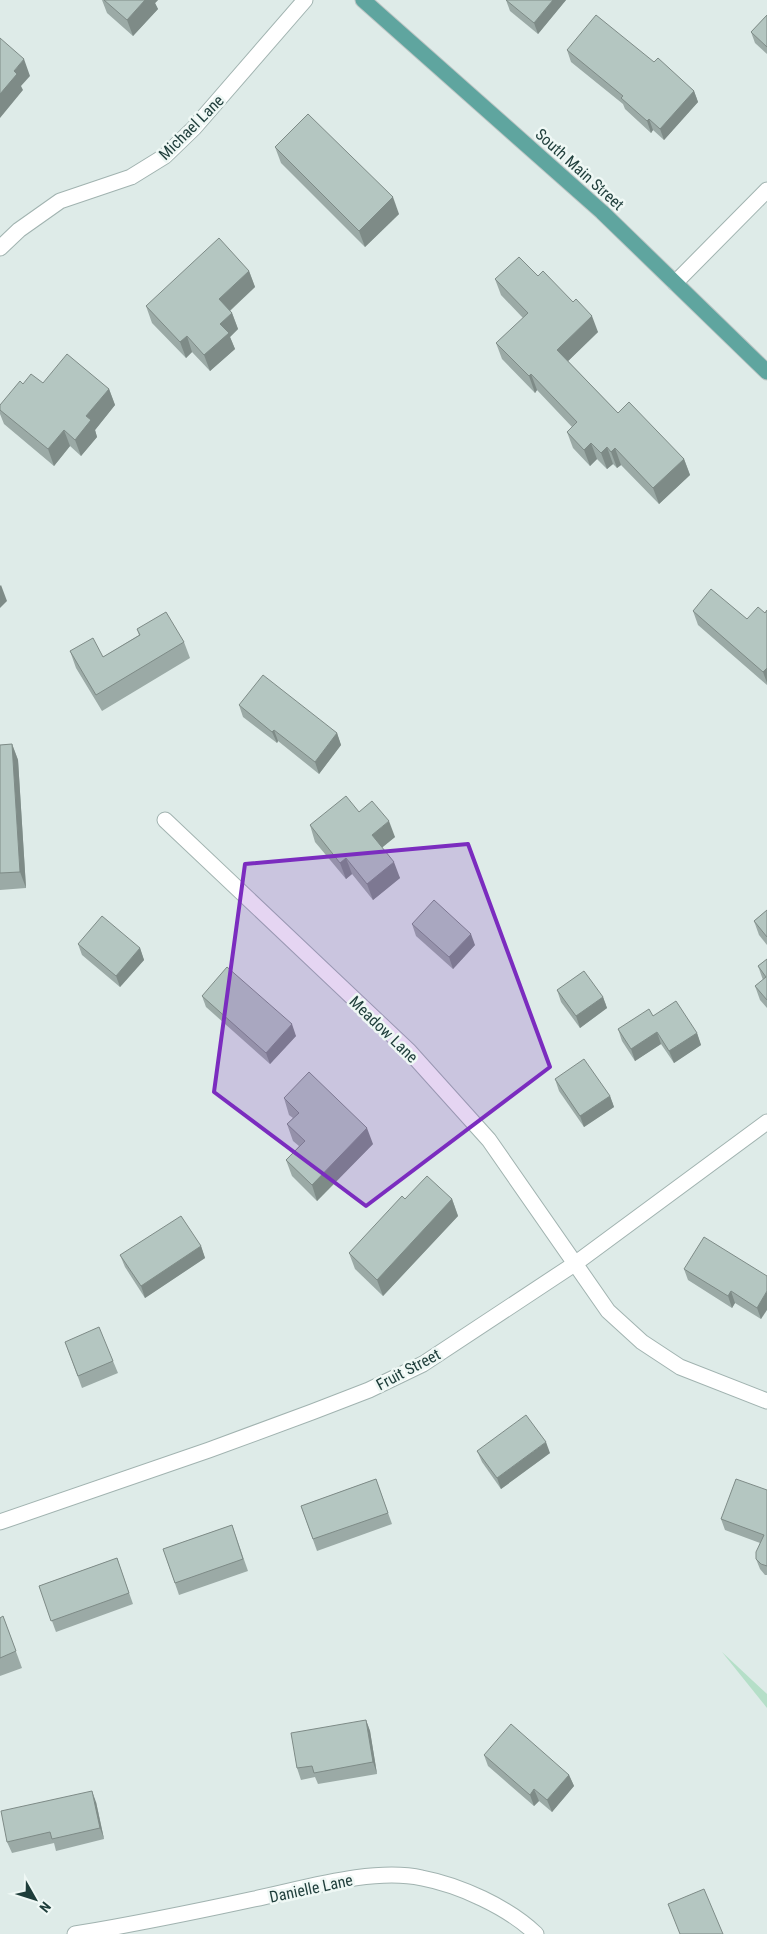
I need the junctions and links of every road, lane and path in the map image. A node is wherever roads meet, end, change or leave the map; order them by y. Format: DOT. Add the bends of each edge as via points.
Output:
graph roads {
  1 [pos="305,0"];
  2 [pos="363,0"];
  3 [pos="767,190"];
  4 [pos="0,248"];
  5 [pos="675,283"];
  6 [pos="767,372"];
  7 [pos="165,820"];
  8 [pos="767,1122"];
  9 [pos="576,1263"];
  10 [pos="767,1402"];
  11 [pos="0,1522"];
  12 [pos="75,1934"];
  13 [pos="536,1934"];
  1 -- 4 [label="street, Michael Lane" via="194,128 165,156 132,177 60,201"];
  2 -- 5 [label="main road, South Main Street" via="602,212"];
  3 -- 5 [label="street"];
  5 -- 6 [label="main road, South Main Street"];
  7 -- 9 [label="street, Meadow Lane" via="409,1051 489,1140"];
  8 -- 9 [label="street, Fruit Street"];
  9 -- 10 [label="street, Meadow Lane" via="608,1310 642,1342 680,1367"];
  9 -- 11 [label="street, Fruit Street" via="423,1364 369,1390 209,1450"];
  12 -- 13 [label="street, Danielle Lane" via="371,1875 421,1877 464,1892 502,1908"];
}
